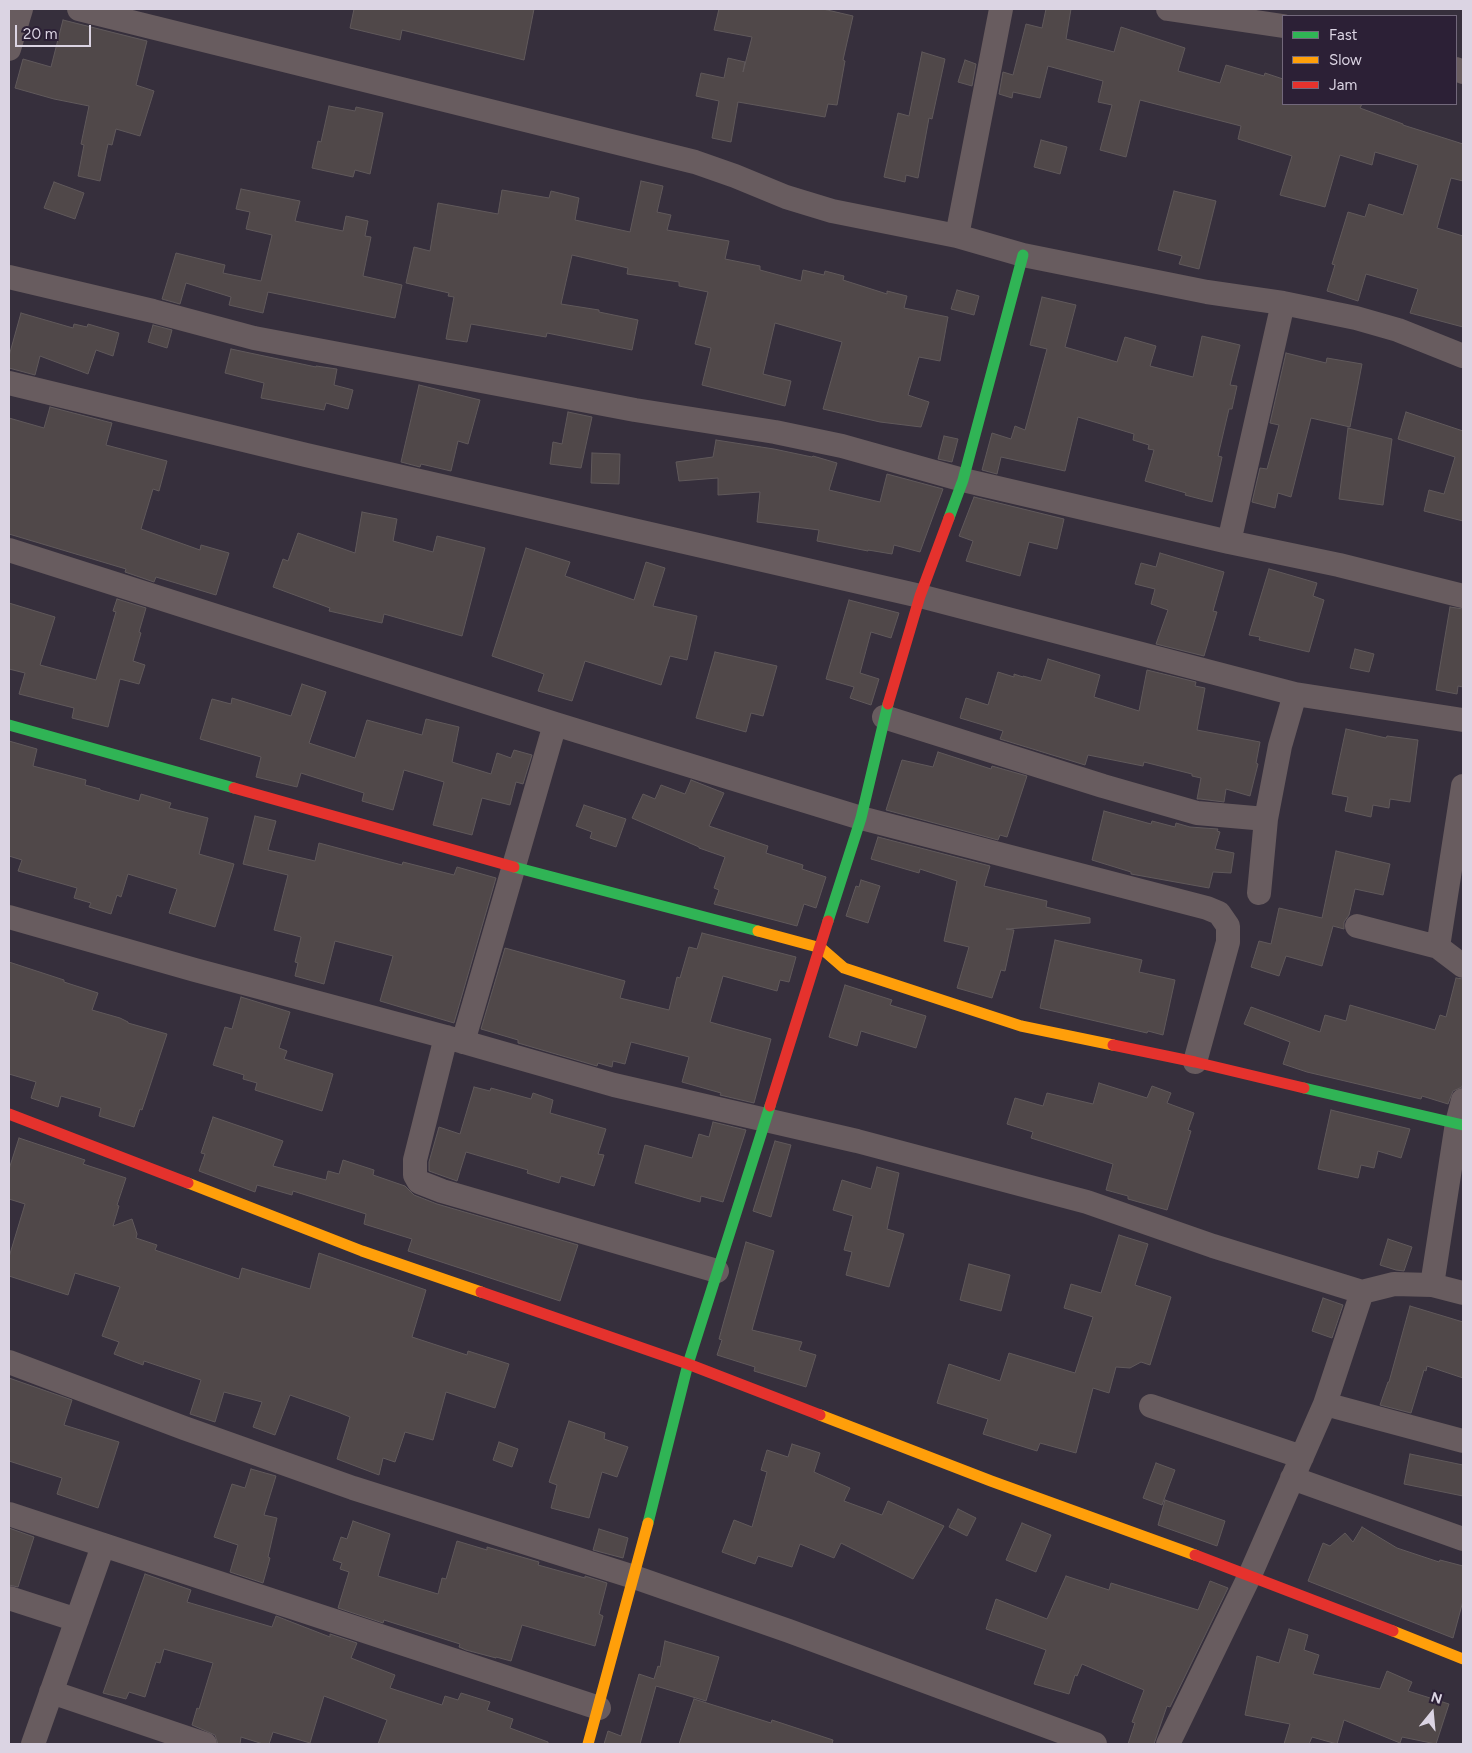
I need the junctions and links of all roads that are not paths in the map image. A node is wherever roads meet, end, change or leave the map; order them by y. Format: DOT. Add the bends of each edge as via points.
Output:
graph roads {
  1 [pos="21,9"];
  2 [pos="79,9"];
  3 [pos="1000,9"];
  4 [pos="1168,9"];
  5 [pos="1282,26"];
  6 [pos="9,49"];
  7 [pos="957,236"];
  8 [pos="1023,255"];
  9 [pos="9,277"];
  10 [pos="1283,303"];
  11 [pos="1463,356"];
  12 [pos="9,383"];
  13 [pos="962,480"];
  14 [pos="1229,542"];
  15 [pos="9,550"];
  16 [pos="920,596"];
  17 [pos="1463,596"];
  18 [pos="1295,694"];
  19 [pos="884,717"];
  20 [pos="1463,720"];
  21 [pos="555,724"];
  22 [pos="9,725"];
  23 [pos="1463,786"];
  24 [pos="861,818"];
  25 [pos="1266,819"];
  26 [pos="514,867"];
  27 [pos="1259,893"];
  28 [pos="9,917"];
  29 [pos="1357,926"];
  30 [pos="1438,947"];
  31 [pos="821,948"];
  32 [pos="1463,966"];
  33 [pos="454,1040"];
  34 [pos="1195,1062"];
  35 [pos="1463,1100"];
  36 [pos="9,1114"];
  37 [pos="766,1119"];
  38 [pos="1460,1124"];
  39 [pos="717,1271"];
  40 [pos="1432,1285"];
  41 [pos="1362,1292"];
  42 [pos="1463,1293"];
  43 [pos="9,1362"];
  44 [pos="688,1364"];
  45 [pos="1325,1404"];
  46 [pos="1151,1406"];
  47 [pos="1463,1441"];
  48 [pos="1297,1468"];
  49 [pos="9,1514"];
  50 [pos="1463,1539"];
  51 [pos="104,1546"];
  52 [pos="1250,1575"];
  53 [pos="634,1577"];
  54 [pos="9,1598"];
  55 [pos="78,1620"];
  56 [pos="1463,1659"];
  57 [pos="51,1692"];
  58 [pos="599,1708"];
  59 [pos="33,1744"];
  60 [pos="206,1744"];
  61 [pos="588,1744"];
  62 [pos="1095,1744"];
  63 [pos="1168,1744"];
  1 -- 6 [label="street"];
  2 -- 7 [label="street" via="695,162 832,211"];
  3 -- 7 [label="street"];
  4 -- 5 [label="street"];
  7 -- 8 [label="street"];
  8 -- 10 [label="street" via="1207,292"];
  8 -- 13 [label="street"];
  9 -- 13 [label="street" via="254,338 635,410 775,432 842,446"];
  10 -- 11 [label="street" via="1398,330"];
  10 -- 14 [label="street"];
  12 -- 16 [label="street"];
  13 -- 14 [label="street"];
  13 -- 16 [label="street"];
  14 -- 17 [label="street"];
  15 -- 21 [label="street"];
  16 -- 18 [label="street"];
  16 -- 19 [label="street"];
  18 -- 20 [label="street"];
  18 -- 25 [label="street" via="1280,746"];
  19 -- 24 [label="street"];
  19 -- 25 [label="street" via="1198,813"];
  21 -- 24 [label="street"];
  21 -- 26 [label="street"];
  22 -- 26 [label="street"];
  23 -- 30 [label="street"];
  24 -- 31 [label="street"];
  24 -- 34 [label="street" via="1219,913 1228,926 1228,942"];
  25 -- 27 [label="street"];
  26 -- 31 [label="street"];
  26 -- 33 [label="street"];
  28 -- 33 [label="street"];
  29 -- 30 [label="street"];
  30 -- 32 [label="street"];
  31 -- 34 [label="street" via="844,968 1021,1026"];
  31 -- 37 [label="street"];
  33 -- 37 [label="street" via="614,1085"];
  33 -- 39 [label="street" via="415,1160 415,1175 419,1182"];
  34 -- 38 [label="street"];
  35 -- 38 [label="street"];
  36 -- 44 [label="street" via="362,1251"];
  37 -- 39 [label="street"];
  37 -- 41 [label="street" via="857,1140 1086,1202"];
  38 -- 40 [label="street"];
  39 -- 44 [label="street"];
  40 -- 41 [label="street" via="1394,1284"];
  40 -- 42 [label="street"];
  41 -- 45 [label="street"];
  43 -- 53 [label="street" via="353,1488"];
  44 -- 52 [label="street" via="991,1481"];
  44 -- 53 [label="street"];
  45 -- 47 [label="street"];
  45 -- 48 [label="street"];
  46 -- 48 [label="street"];
  48 -- 50 [label="street"];
  48 -- 52 [label="street"];
  49 -- 51 [label="street"];
  51 -- 55 [label="street"];
  51 -- 58 [label="street"];
  52 -- 56 [label="street"];
  52 -- 63 [label="street"];
  53 -- 58 [label="street"];
  53 -- 62 [label="street"];
  54 -- 55 [label="street"];
  55 -- 57 [label="street"];
  57 -- 59 [label="street"];
  57 -- 60 [label="street"];
  58 -- 61 [label="street"];
}
